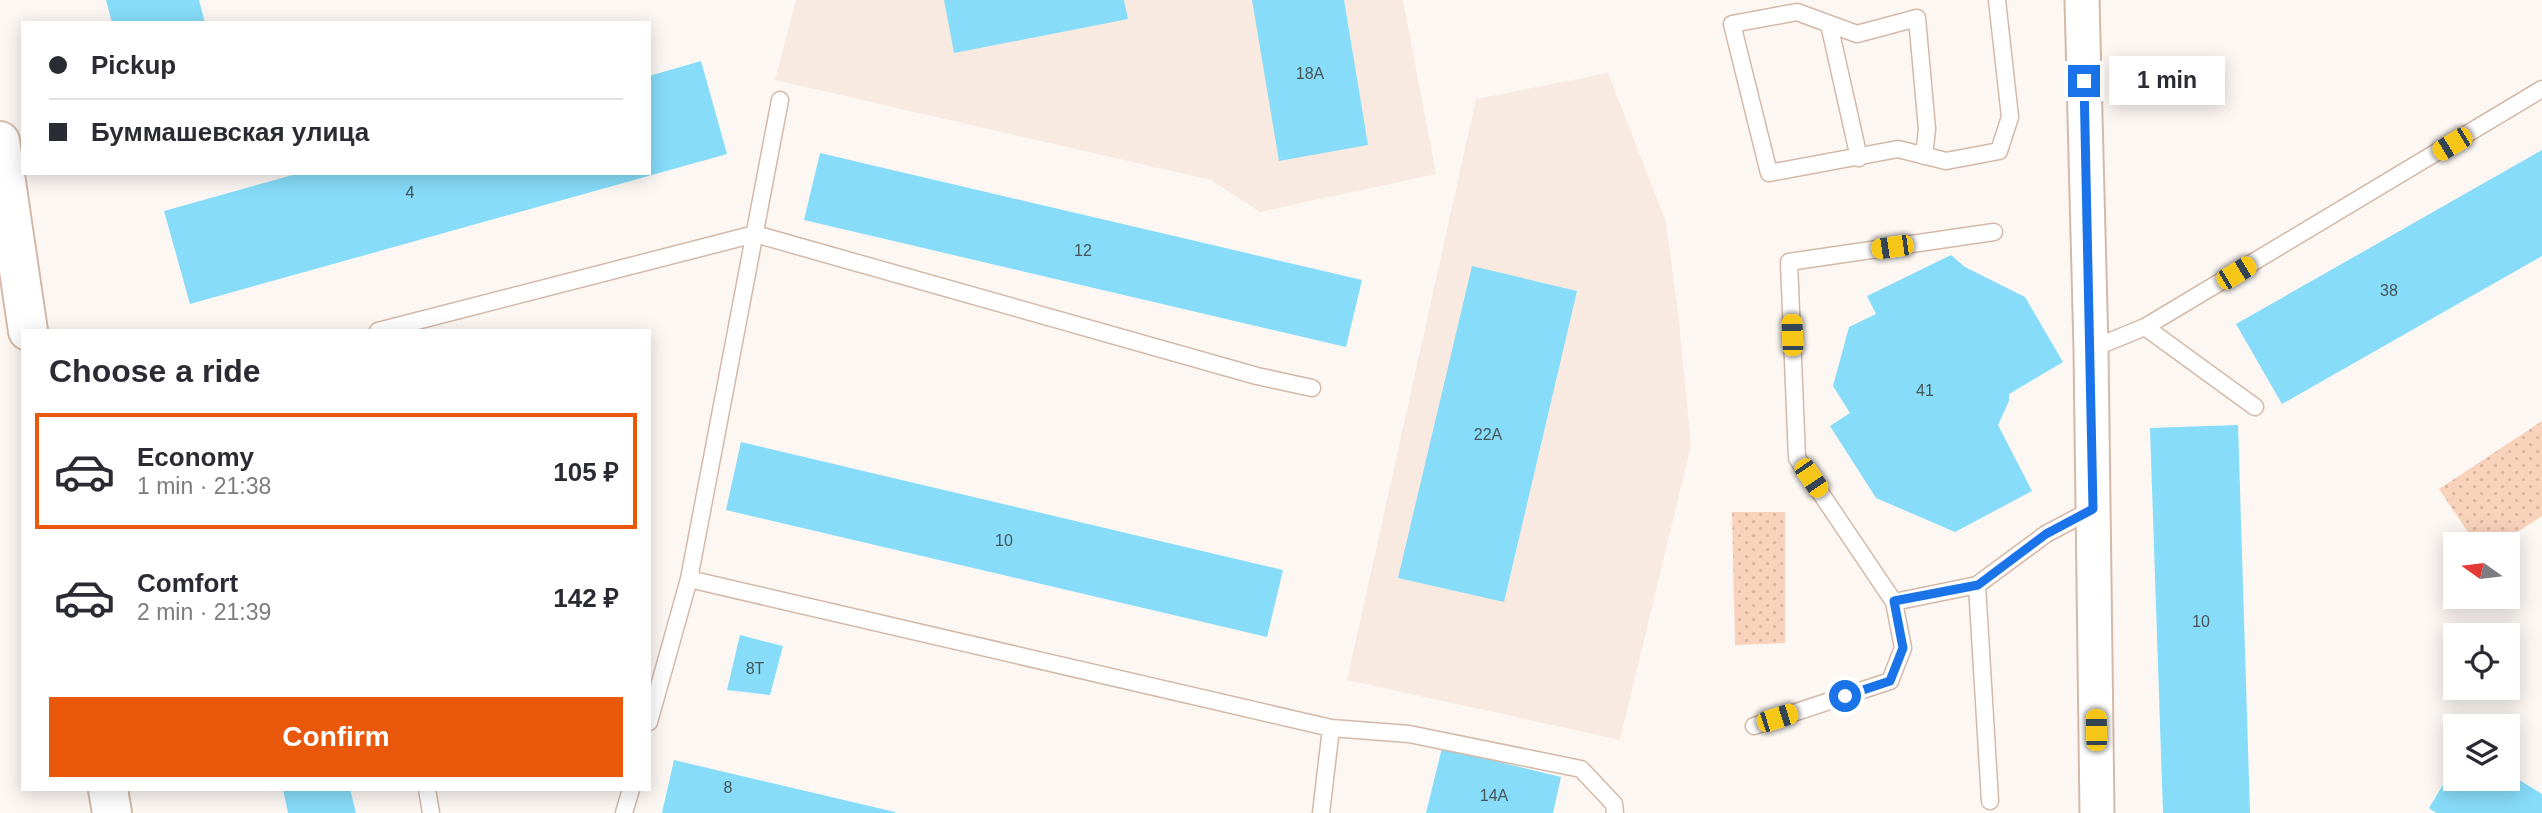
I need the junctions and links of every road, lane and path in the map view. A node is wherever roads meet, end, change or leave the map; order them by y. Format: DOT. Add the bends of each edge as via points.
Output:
graph roads {
  1 [pos="1997,0"];
  2 [pos="2081,0"];
  3 [pos="1829,24"];
  4 [pos="2542,89"];
  5 [pos="780,100"];
  6 [pos="0,141"];
  7 [pos="1924,156"];
  8 [pos="1859,158"];
  9 [pos="1994,232"];
  10 [pos="755,234"];
  11 [pos="2145,327"];
  12 [pos="28,329"];
  13 [pos="386,329"];
  14 [pos="2091,349"];
  15 [pos="1312,388"];
  16 [pos="2255,407"];
  17 [pos="2093,509"];
  18 [pos="689,579"];
  19 [pos="1978,585"];
  20 [pos="1894,601"];
  21 [pos="651,715"];
  22 [pos="1754,726"];
  23 [pos="1331,728"];
  24 [pos="108,791"];
  25 [pos="427,791"];
  26 [pos="630,791"];
  27 [pos="1990,801"];
  28 [pos="112,813"];
  29 [pos="431,813"];
  30 [pos="624,813"];
  31 [pos="1321,813"];
  32 [pos="1615,813"];
  33 [pos="2097,813"];
  1 -- 7 [label="lane" via="2010,117 1999,151 1946,161"];
  2 -- 14 [label="street"];
  3 -- 7 [label="lane" via="1857,34 1917,18 1927,129"];
  3 -- 8 [label="lane"];
  3 -- 8 [label="lane" via="1797,12 1732,24 1769,173"];
  4 -- 11 [label="lane"];
  5 -- 10 [label="lane"];
  6 -- 12 [label="street"];
  7 -- 8 [label="lane" via="1898,149"];
  9 -- 20 [label="lane" via="1789,262 1797,458"];
  10 -- 13 [label="lane"];
  10 -- 15 [label="lane" via="1244,373"];
  10 -- 18 [label="lane"];
  11 -- 14 [label="lane"];
  11 -- 16 [label="lane"];
  14 -- 17 [label="street"];
  17 -- 19 [label="lane" via="2046,534"];
  17 -- 33 [label="street"];
  18 -- 21 [label="lane"];
  18 -- 23 [label="lane"];
  19 -- 20 [label="lane"];
  19 -- 27 [label="lane"];
  20 -- 22 [label="lane" via="1903,648 1890,681"];
  23 -- 31 [label="lane"];
  23 -- 32 [label="lane" via="1409,734 1581,769 1614,804"];
  24 -- 28 [label="street"];
  25 -- 29 [label="lane"];
  26 -- 30 [label="lane"];
}
